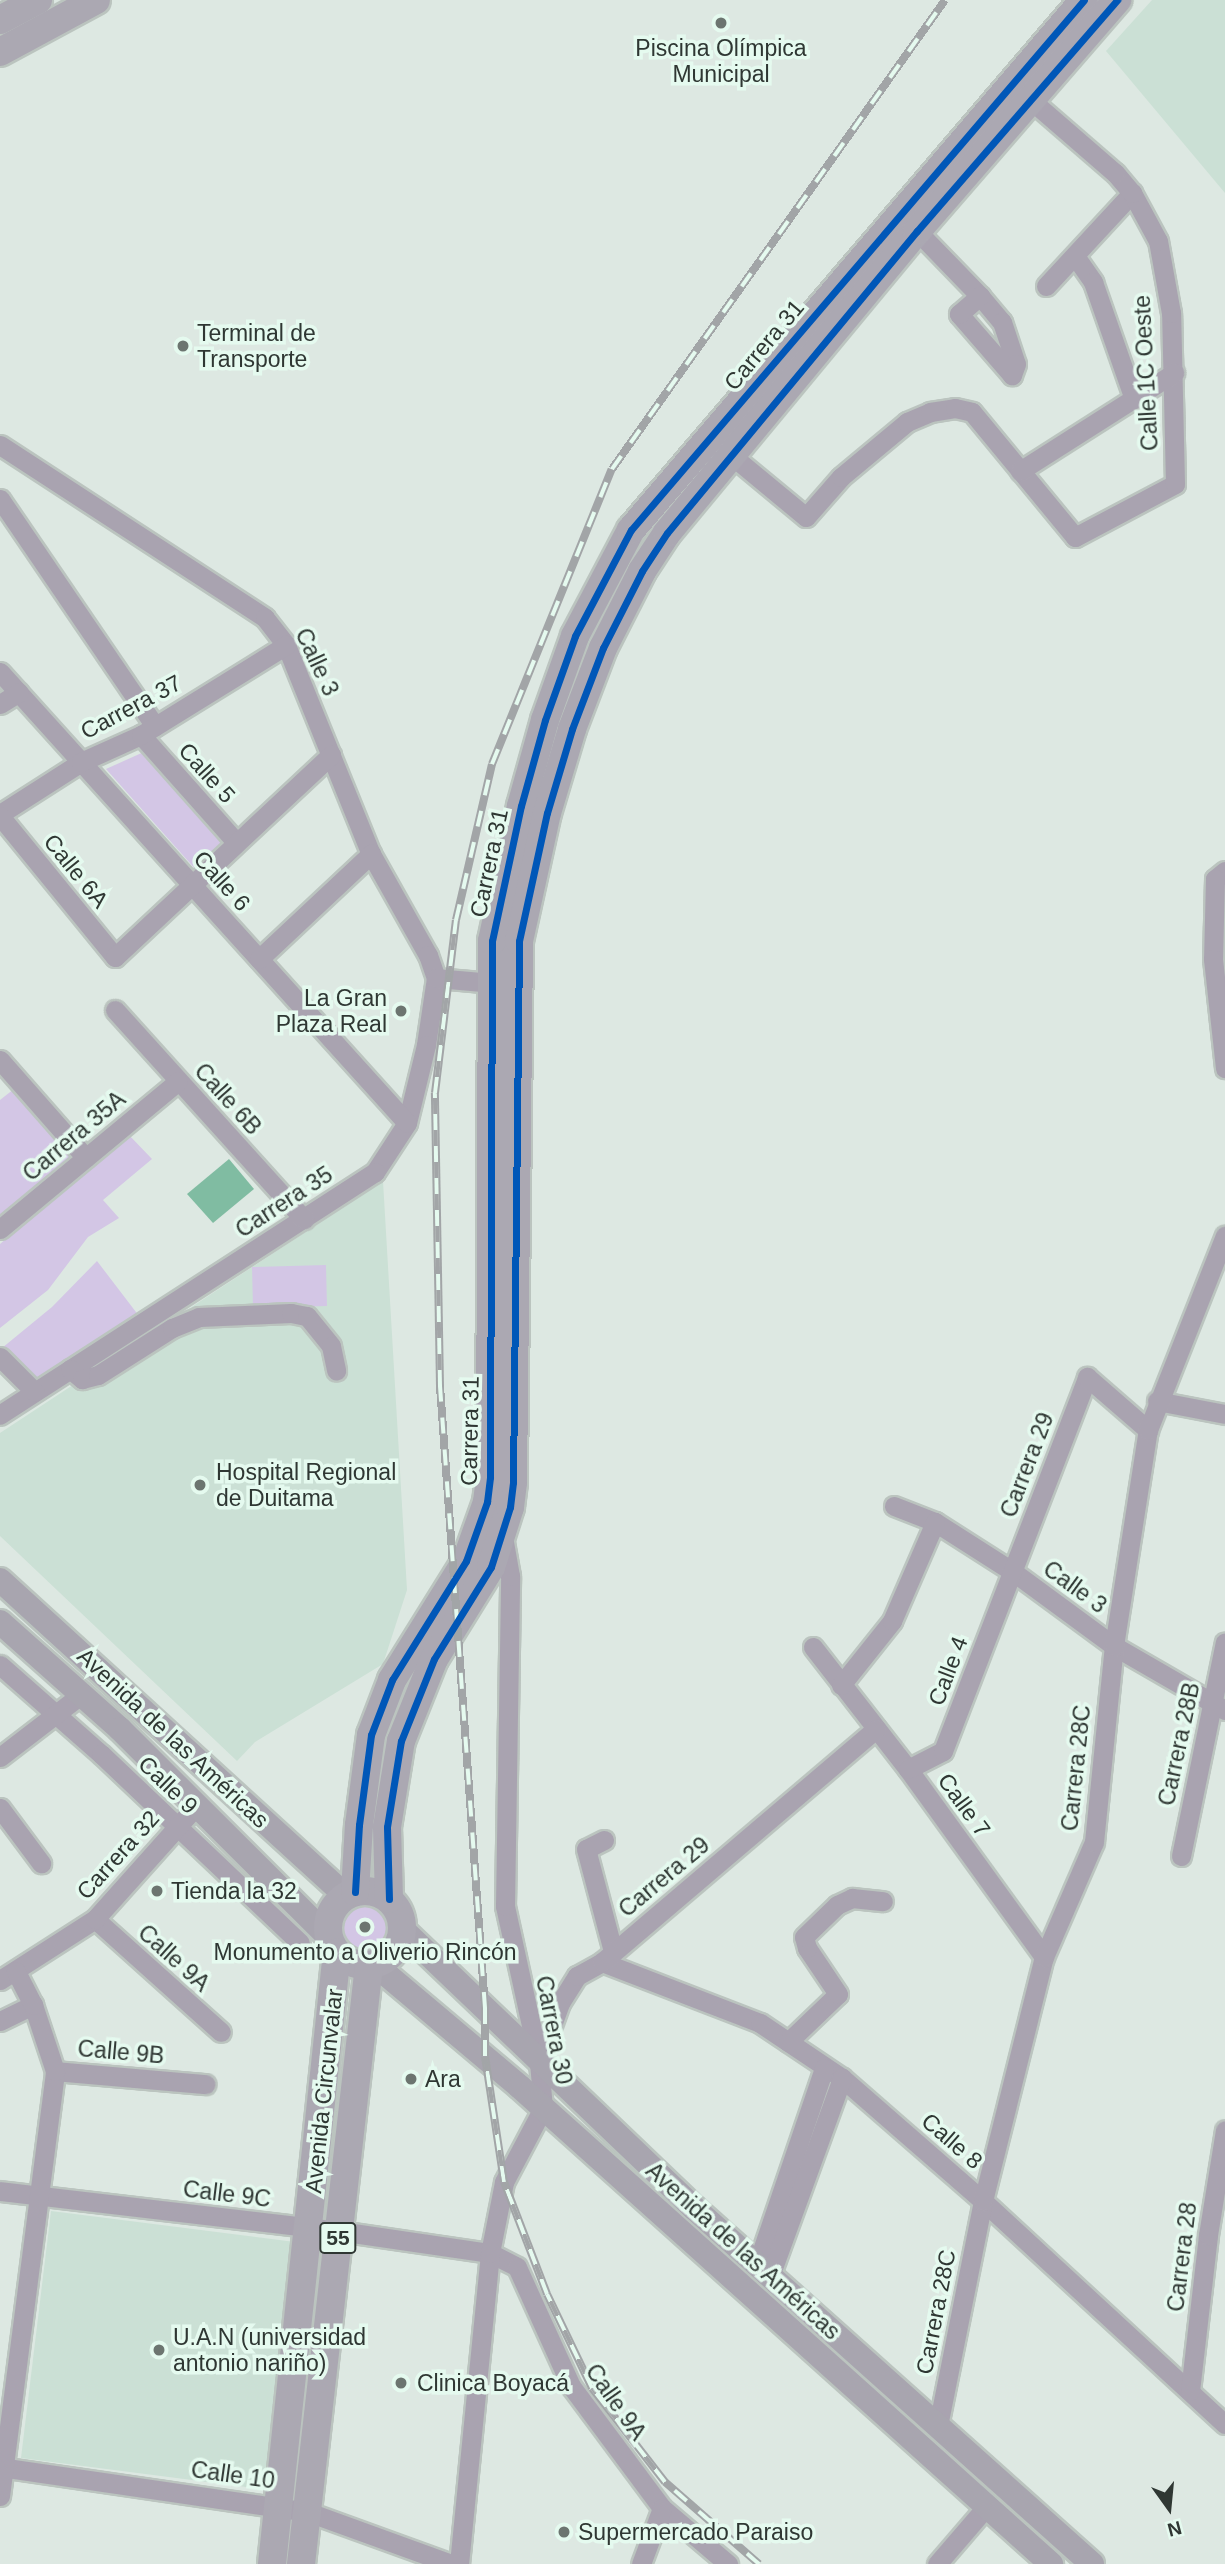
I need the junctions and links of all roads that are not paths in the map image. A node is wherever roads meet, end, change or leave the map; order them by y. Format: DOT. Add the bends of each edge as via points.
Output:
graph roads {
  1 [pos="38,0"];
  2 [pos="96,0"];
  3 [pos="1083,0"];
  4 [pos="1117,0"];
  5 [pos="0,20"];
  6 [pos="0,52"];
  7 [pos="1031,101"];
  8 [pos="1132,193"];
  9 [pos="917,231"];
  10 [pos="1075,256"];
  11 [pos="1046,286"];
  12 [pos="980,296"];
  13 [pos="1174,373"];
  14 [pos="1134,398"];
  15 [pos="0,445"];
  16 [pos="731,455"];
  17 [pos="1020,471"];
  18 [pos="0,499"];
  19 [pos="286,645"];
  20 [pos="0,671"];
  21 [pos="19,692"];
  22 [pos="0,704"];
  23 [pos="148,730"];
  24 [pos="331,755"];
  25 [pos="81,762"];
  26 [pos="0,815"];
  27 [pos="237,843"];
  28 [pos="371,854"];
  29 [pos="1225,871"];
  30 [pos="192,885"];
  31 [pos="259,959"];
  32 [pos="1213,959"];
  33 [pos="1225,976"];
  34 [pos="436,978"];
  35 [pos="492,983"];
  36 [pos="115,1010"];
  37 [pos="518,1034"];
  38 [pos="0,1060"];
  39 [pos="1225,1068"];
  40 [pos="6,1081"];
  41 [pos="178,1081"];
  42 [pos="407,1124"];
  43 [pos="86,1158"];
  44 [pos="304,1219"];
  45 [pos="0,1229"];
  46 [pos="1225,1236"];
  47 [pos="0,1357"];
  48 [pos="70,1370"];
  49 [pos="336,1370"];
  50 [pos="35,1392"];
  51 [pos="1157,1401"];
  52 [pos="1225,1414"];
  53 [pos="0,1415"];
  54 [pos="1148,1430"];
  55 [pos="894,1506"];
  56 [pos="935,1522"];
  57 [pos="503,1537"];
  58 [pos="1012,1571"];
  59 [pos="0,1580"];
  60 [pos="0,1622"];
  61 [pos="1225,1642"];
  62 [pos="1114,1646"];
  63 [pos="813,1647"];
  64 [pos="0,1665"];
  65 [pos="841,1685"];
  66 [pos="83,1693"];
  67 [pos="1219,1705"];
  68 [pos="57,1716"];
  69 [pos="120,1729"];
  70 [pos="876,1729"];
  71 [pos="101,1754"];
  72 [pos="0,1757"];
  73 [pos="908,1769"];
  74 [pos="198,1804"];
  75 [pos="0,1808"];
  76 [pos="176,1827"];
  77 [pos="7,1830"];
  78 [pos="604,1840"];
  79 [pos="1181,1856"];
  80 [pos="41,1863"];
  81 [pos="350,1894"];
  82 [pos="389,1899"];
  83 [pos="883,1900"];
  84 [pos="95,1919"];
  85 [pos="403,1930"];
  86 [pos="300,1943"];
  87 [pos="333,1945"];
  88 [pos="608,1957"];
  89 [pos="1044,1957"];
  90 [pos="372,1964"];
  91 [pos="8,1975"];
  92 [pos="33,2005"];
  93 [pos="0,2021"];
  94 [pos="221,2032"];
  95 [pos="788,2042"];
  96 [pos="539,2062"];
  97 [pos="824,2068"];
  98 [pos="55,2070"];
  99 [pos="842,2078"];
  100 [pos="205,2084"];
  101 [pos="520,2087"];
  102 [pos="543,2108"];
  103 [pos="1225,2130"];
  104 [pos="0,2191"];
  105 [pos="37,2195"];
  106 [pos="983,2201"];
  107 [pos="1225,2222"];
  108 [pos="309,2228"];
  109 [pos="339,2231"];
  110 [pos="1208,2235"];
  111 [pos="490,2253"];
  112 [pos="768,2274"];
  113 [pos="759,2303"];
  114 [pos="1190,2391"];
  115 [pos="911,2403"];
  116 [pos="893,2422"];
  117 [pos="1225,2424"];
  118 [pos="938,2426"];
  119 [pos="2,2468"];
  120 [pos="0,2496"];
  121 [pos="279,2507"];
  122 [pos="986,2507"];
  123 [pos="662,2508"];
  124 [pos="308,2512"];
  125 [pos="272,2564"];
  126 [pos="301,2564"];
  127 [pos="452,2564"];
  128 [pos="459,2564"];
  129 [pos="641,2564"];
  130 [pos="728,2564"];
  131 [pos="937,2564"];
  132 [pos="1051,2564"];
  133 [pos="1092,2564"];
  1 -- 5 [label="highway"];
  2 -- 6 [label="highway"];
  3 -- 35 [label="highway, Carrera 31 / 55" via="631,530 615,556 575,636 545,720 492,941"];
  4 -- 7 [label="highway, Carrera 31"];
  7 -- 8 [label="street, Calle 1C Oeste"];
  7 -- 9 [label="highway, Carrera 31"];
  8 -- 10 [label="street"];
  8 -- 13 [label="street, Calle 1C Oeste" via="1158,242 1171,313"];
  9 -- 12 [label="street"];
  9 -- 16 [label="highway, Carrera 31"];
  10 -- 11 [label="street"];
  10 -- 14 [label="street" via="1093,282"];
  12 -- 12 [label="street" via="959,314 1012,374 1016,365 1002,322"];
  13 -- 14 [label="street"];
  13 -- 17 [label="street, Calle 1C Oeste" via="1175,484 1075,537"];
  14 -- 17 [label="street"];
  15 -- 19 [label="street, Calle 3" via="265,618"];
  16 -- 17 [label="street" via="806,517 841,477 907,422 955,408 972,412"];
  16 -- 37 [label="highway, Carrera 31" via="642,571 603,648 572,729 547,813 519,941"];
  18 -- 23 [label="street, Calle 5"];
  19 -- 23 [label="street, Carrera 37"];
  19 -- 24 [label="street, Calle 3"];
  20 -- 21 [label="street, Calle 6"];
  21 -- 22 [label="street"];
  21 -- 25 [label="street, Calle 6"];
  23 -- 25 [label="street, Carrera 37"];
  23 -- 27 [label="street, Calle 5"];
  24 -- 27 [label="street"];
  24 -- 28 [label="street, Calle 3"];
  25 -- 26 [label="street, Carrera 37"];
  25 -- 30 [label="street, Calle 6"];
  26 -- 30 [label="street, Calle 6A" via="115,957"];
  27 -- 30 [label="street"];
  28 -- 31 [label="street"];
  28 -- 34 [label="street, Calle 3" via="428,955"];
  29 -- 32 [label="street" via="1215,879"];
  30 -- 31 [label="street, Calle 6"];
  31 -- 42 [label="street, Calle 6"];
  32 -- 33 [label="street"];
  32 -- 39 [label="street"];
  34 -- 35 [label="street"];
  34 -- 42 [label="street, Carrera 35"];
  35 -- 37 [label="highway"];
  35 -- 81 [label="highway, Carrera 31 / 55" via="487,1502 466,1561 392,1680 371,1735"];
  36 -- 41 [label="street, Calle 6B"];
  37 -- 57 [label="highway, Carrera 31" via="513,1482"];
  38 -- 40 [label="street"];
  40 -- 43 [label="street"];
  41 -- 43 [label="street, Carrera 35A"];
  41 -- 44 [label="street, Calle 6B"];
  42 -- 44 [label="street, Carrera 35" via="375,1172"];
  43 -- 45 [label="street, Carrera 35A"];
  44 -- 48 [label="street, Carrera 35"];
  46 -- 51 [label="street, Carrera 28C"];
  47 -- 50 [label="street"];
  48 -- 49 [label="street" via="82,1379 98,1375 172,1328 199,1317 291,1313 307,1316 325,1338"];
  48 -- 50 [label="street, Carrera 35"];
  50 -- 53 [label="street, Carrera 35"];
  51 -- 52 [label="street"];
  51 -- 54 [label="street, Carrera 28C"];
  54 -- 58 [label="street, Carrera 29" via="1087,1377"];
  54 -- 62 [label="street, Carrera 28C"];
  55 -- 56 [label="street, Calle 3"];
  56 -- 58 [label="street, Calle 3"];
  56 -- 65 [label="street" via="892,1621"];
  57 -- 82 [label="highway, Carrera 31" via="480,1587 434,1659 401,1741 387,1827"];
  57 -- 96 [label="street, Carrera 30" via="510,1576 504,1897"];
  58 -- 62 [label="street, Calle 3"];
  58 -- 73 [label="street, Calle 4" via="943,1751"];
  59 -- 81 [label="main road, Avenida de las Américas"];
  60 -- 66 [label="main road, Avenida de las Américas"];
  61 -- 67 [label="street, Carrera 28B"];
  62 -- 67 [label="street, Calle 3"];
  62 -- 89 [label="street, Carrera 28C" via="1094,1842"];
  63 -- 65 [label="street, Calle 7"];
  64 -- 68 [label="street, Calle 9"];
  65 -- 70 [label="street, Calle 7"];
  66 -- 68 [label="street"];
  66 -- 69 [label="main road, Avenida de las Américas"];
  67 -- 79 [label="street, Carrera 28B"];
  68 -- 71 [label="street, Calle 9"];
  68 -- 72 [label="street"];
  69 -- 71 [label="street"];
  69 -- 74 [label="main road, Avenida de las Américas"];
  70 -- 73 [label="street, Calle 7"];
  70 -- 88 [label="street, Carrera 29"];
  71 -- 76 [label="street, Calle 9"];
  73 -- 89 [label="street, Calle 7"];
  74 -- 76 [label="street, Carrera 32"];
  74 -- 87 [label="main road, Avenida de las Américas"];
  75 -- 77 [label="street"];
  76 -- 84 [label="street, Carrera 32"];
  76 -- 86 [label="street, Calle 9"];
  77 -- 80 [label="street"];
  78 -- 88 [label="street" via="586,1849"];
  81 -- 82 [label="highway" via="369,1891"];
  81 -- 87 [label="highway, 55" via="330,1916"];
  82 -- 85 [label="highway" via="400,1912"];
  83 -- 95 [label="street" via="852,1898 837,1905 804,1937 838,1994"];
  84 -- 91 [label="street, Carrera 32"];
  84 -- 94 [label="street, Calle 9A"];
  85 -- 90 [label="highway" via="394,1951"];
  85 -- 96 [label="main road, Avenida de las Américas"];
  87 -- 90 [label="highway" via="351,1962"];
  87 -- 108 [label="highway, Avenida Circunvalar / 55"];
  88 -- 95 [label="street, Calle 8" via="760,2023"];
  88 -- 96 [label="street, Carrera 29" via="568,1986"];
  89 -- 106 [label="street, Carrera 28C"];
  90 -- 101 [label="main road, Avenida de las Américas"];
  90 -- 109 [label="highway, Avenida Circunvalar / 55"];
  91 -- 92 [label="street, Calle 9B"];
  92 -- 93 [label="street"];
  92 -- 98 [label="street, Calle 9B"];
  95 -- 97 [label="street, Calle 8"];
  96 -- 101 [label="street, Carrera 29"];
  96 -- 102 [label="street, Carrera 30"];
  96 -- 112 [label="main road, Avenida de las Américas"];
  97 -- 99 [label="street, Calle 8"];
  97 -- 112 [label="street"];
  98 -- 100 [label="street, Calle 9B"];
  98 -- 105 [label="street"];
  99 -- 106 [label="street, Calle 8"];
  99 -- 112 [label="street"];
  101 -- 102 [label="main road, Avenida de las Américas"];
  102 -- 111 [label="street, Carrera 30" via="504,2182"];
  102 -- 113 [label="main road, Avenida de las Américas"];
  103 -- 110 [label="street, Carrera 28"];
  104 -- 105 [label="street, Calle 9C"];
  105 -- 108 [label="street, Calle 9C"];
  105 -- 119 [label="street"];
  106 -- 114 [label="street, Calle 8"];
  106 -- 118 [label="street, Carrera 28C"];
  107 -- 110 [label="street"];
  108 -- 109 [label="street, Calle 9C"];
  108 -- 121 [label="highway, Avenida Circunvalar / 55"];
  109 -- 111 [label="street, Calle 9C"];
  109 -- 124 [label="highway, Avenida Circunvalar / 55"];
  110 -- 114 [label="street, Carrera 28"];
  111 -- 123 [label="street, Calle 9A" via="517,2267 571,2386"];
  111 -- 128 [label="street, Carrera 30"];
  112 -- 113 [label="main road"];
  112 -- 115 [label="main road, Avenida de las Américas"];
  113 -- 116 [label="main road, Avenida de las Américas"];
  114 -- 117 [label="street, Calle 8"];
  115 -- 116 [label="main road"];
  115 -- 118 [label="main road, Avenida de las Américas"];
  116 -- 122 [label="main road, Avenida de las Américas"];
  118 -- 133 [label="main road, Avenida de las Américas"];
  119 -- 120 [label="street"];
  119 -- 121 [label="street, Calle 10"];
  121 -- 124 [label="street, Calle 10"];
  121 -- 125 [label="highway, Avenida Circunvalar / 55"];
  122 -- 131 [label="street"];
  122 -- 132 [label="main road, Avenida de las Américas"];
  123 -- 129 [label="street"];
  123 -- 130 [label="street, Calle 9A"];
  124 -- 126 [label="highway, Avenida Circunvalar / 55"];
  124 -- 127 [label="street, Calle 10"];
}
